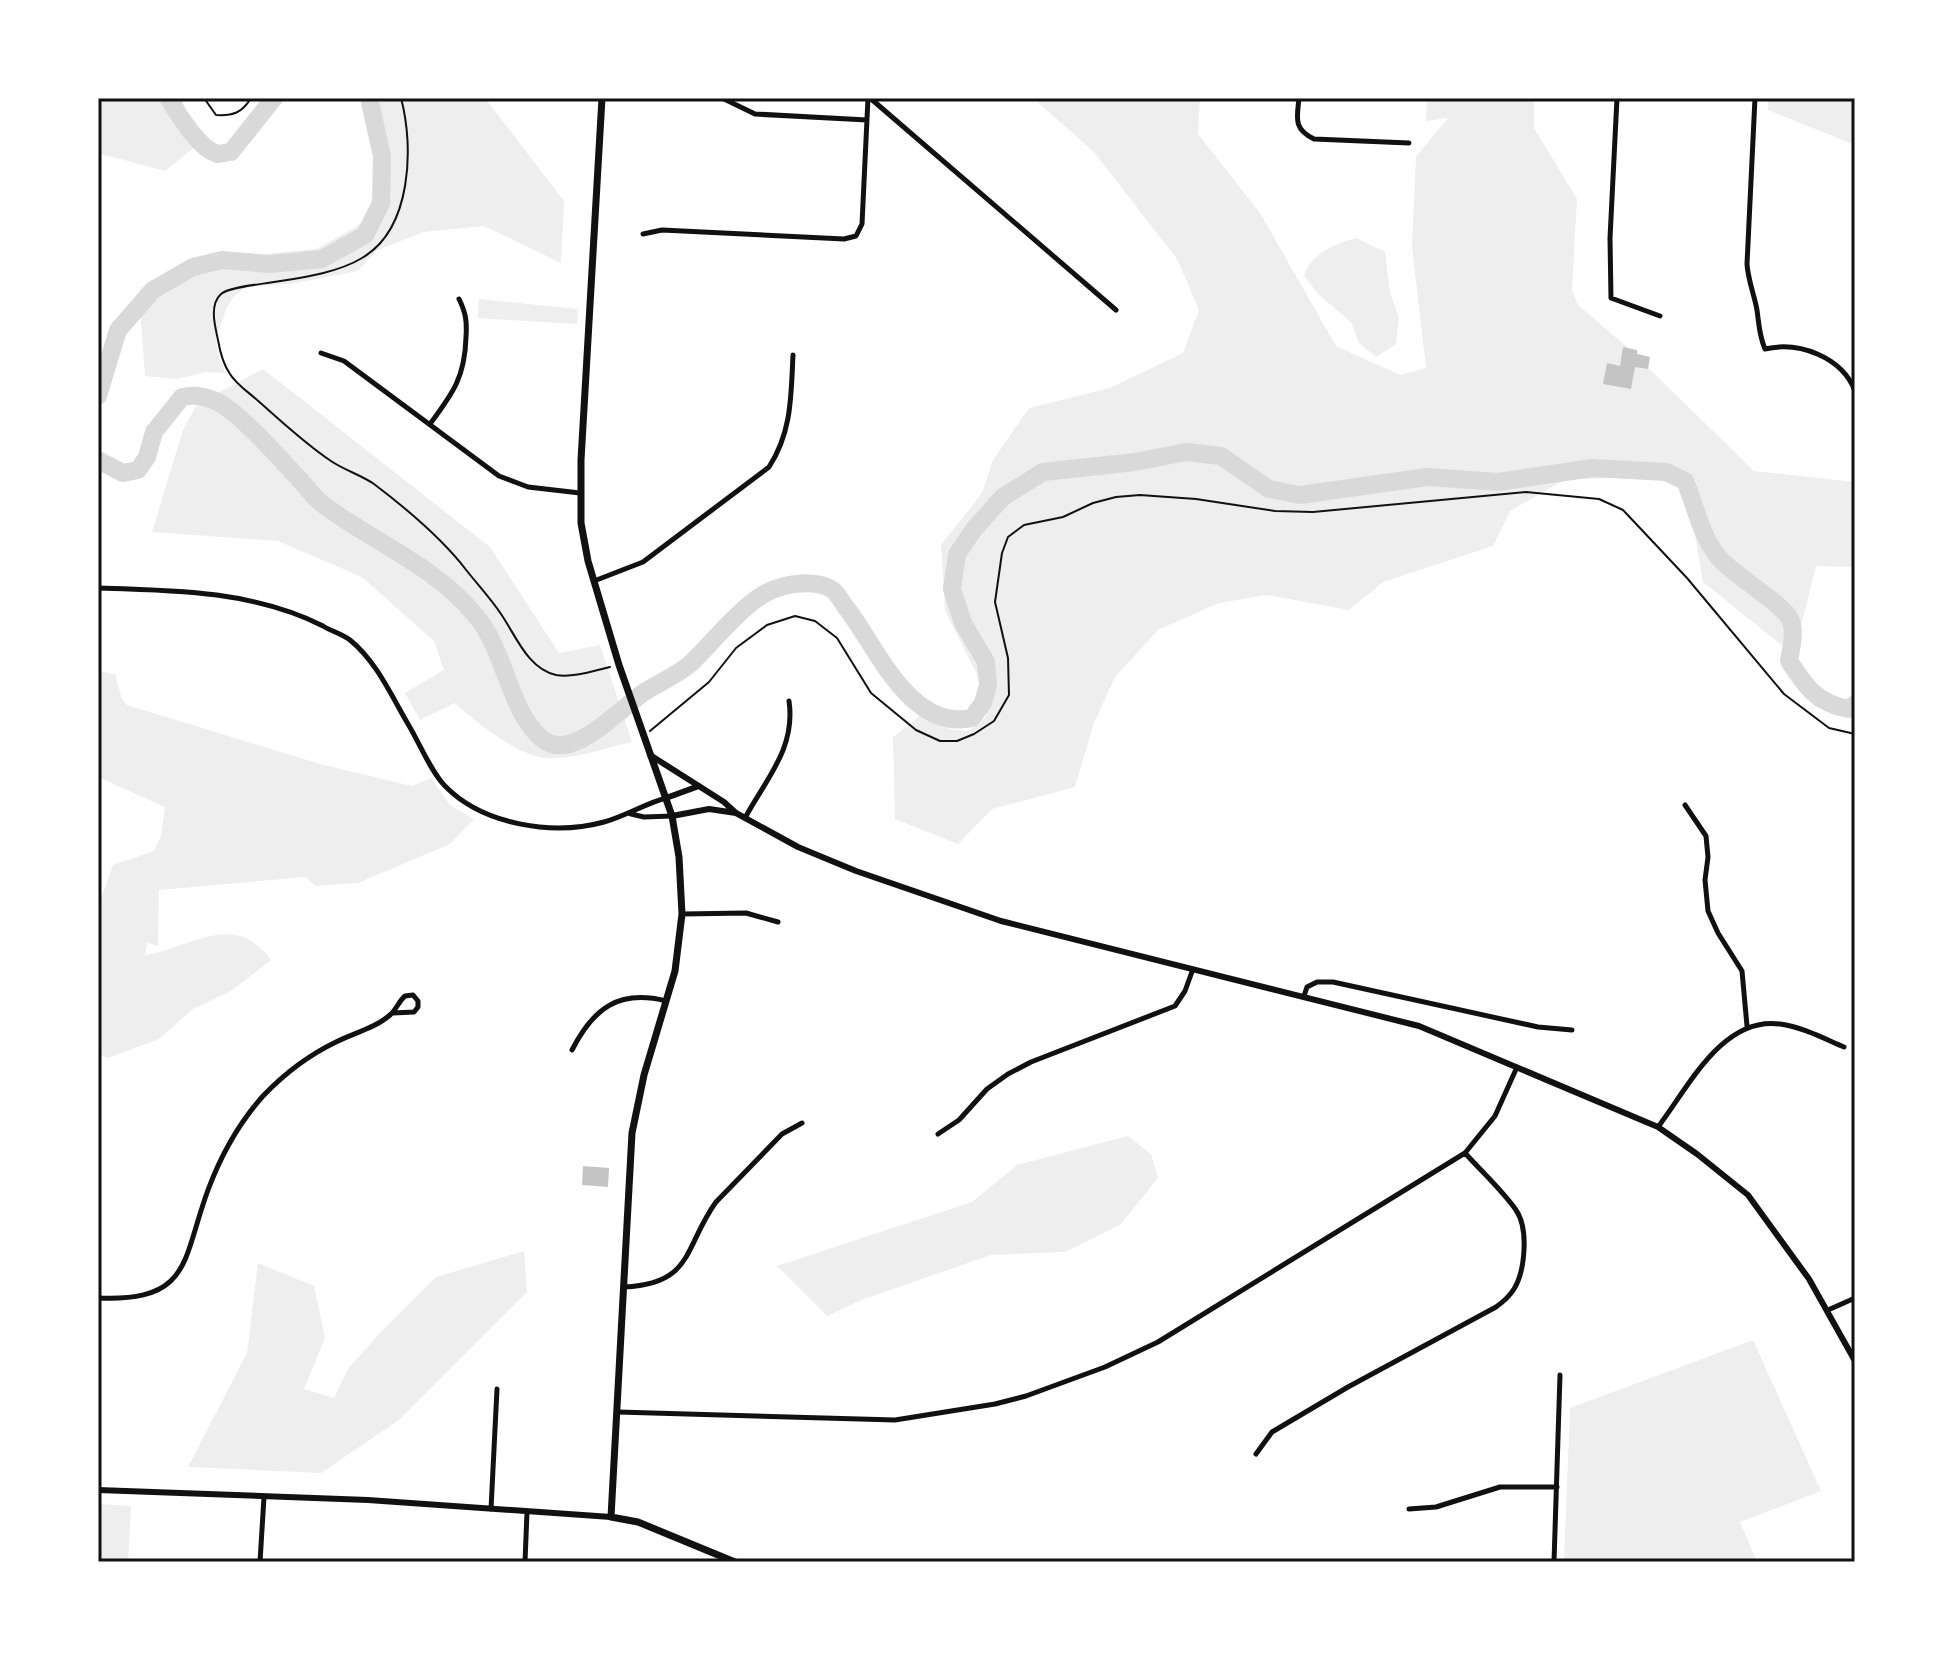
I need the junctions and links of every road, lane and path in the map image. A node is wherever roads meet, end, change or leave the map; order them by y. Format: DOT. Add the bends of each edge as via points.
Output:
graph roads {
  1 [pos="204,98"];
  2 [pos="251,98"];
  3 [pos="401,98"];
  4 [pos="602,98"];
  5 [pos="722,98"];
  6 [pos="869,98"];
  7 [pos="1299,98"];
  8 [pos="1617,98"];
  9 [pos="1755,98"];
  10 [pos="867,120"];
  11 [pos="1409,143"];
  12 [pos="643,234"];
  13 [pos="459,299"];
  14 [pos="1116,310"];
  15 [pos="1660,316"];
  16 [pos="321,353"];
  17 [pos="793,355"];
  18 [pos="1855,391"];
  19 [pos="430,424"];
  20 [pos="580,493"];
  21 [pos="593,581"];
  22 [pos="98,588"];
  23 [pos="619,665"];
  24 [pos="789,701"];
  25 [pos="642,733"];
  26 [pos="1855,734"];
  27 [pos="650,755"];
  28 [pos="699,786"];
  29 [pos="666,798"];
  30 [pos="1685,805"];
  31 [pos="736,813"];
  32 [pos="630,814"];
  33 [pos="672,816"];
  34 [pos="745,818"];
  35 [pos="682,914"];
  36 [pos="778,922"];
  37 [pos="1193,968"];
  38 [pos="1304,996"];
  39 [pos="667,1001"];
  40 [pos="393,1013"];
  41 [pos="1747,1026"];
  42 [pos="1572,1030"];
  43 [pos="1844,1047"];
  44 [pos="572,1050"];
  45 [pos="1517,1067"];
  46 [pos="802,1123"];
  47 [pos="1658,1127"];
  48 [pos="938,1134"];
  49 [pos="1465,1153"];
  50 [pos="624,1287"];
  51 [pos="98,1298"];
  52 [pos="1855,1298"];
  53 [pos="1828,1310"];
  54 [pos="1855,1361"];
  55 [pos="1560,1375"];
  56 [pos="497,1389"];
  57 [pos="618,1412"];
  58 [pos="1256,1454"];
  59 [pos="1557,1487"];
  60 [pos="98,1490"];
  61 [pos="264,1497"];
  62 [pos="491,1509"];
  63 [pos="1409,1509"];
  64 [pos="527,1512"];
  65 [pos="611,1517"];
  66 [pos="260,1562"];
  67 [pos="525,1562"];
  68 [pos="735,1562"];
  69 [pos="1554,1562"];
  1 -- 2 [label="path" via="216,115 232,116"];
  3 -- 23 [label="path" via="410,156 384,241 362,258 336,268 226,291 213,312 220,354 230,376 289,428 332,462 372,483 431,533 463,565 542,670 577,675"];
  4 -- 20 [label="main road"];
  5 -- 10 [label="street" via="755,114"];
  6 -- 10 [label="street"];
  6 -- 14 [label="street"];
  7 -- 11 [label="street" via="1298,125 1314,139"];
  8 -- 15 [label="street" via="1611,298"];
  9 -- 18 [label="street" via="1747,264 1758,333 1765,349 1799,348 1842,368"];
  10 -- 12 [label="street" via="862,224 856,236 662,230"];
  13 -- 19 [label="street" via="467,315 465,363 459,382"];
  16 -- 19 [label="street" via="344,361"];
  17 -- 21 [label="street" via="790,414 769,467 643,562"];
  19 -- 20 [label="street" via="499,476 540,489"];
  20 -- 21 [label="main road"];
  21 -- 23 [label="main road"];
  22 -- 32 [label="street" via="181,590 258,602 303,616 349,640 376,668 444,785 473,808 510,822 553,827 601,823"];
  23 -- 25 [label="main road"];
  24 -- 34 [label="street" via="787,742"];
  25 -- 26 [label="path" via="709,682 736,648 767,625 795,616 815,621 837,638 871,693 916,730 940,741 974,734 994,721 1009,695 1008,658 995,602 1008,537 1024,525 1063,517 1093,503 1140,495 1313,512 1526,492 1588,497 1623,510 1784,694 1829,728"];
  25 -- 27 [label="main road"];
  27 -- 28 [label="street"];
  27 -- 29 [label="main road"];
  28 -- 29 [label="street"];
  28 -- 31 [label="street"];
  29 -- 32 [label="street"];
  29 -- 33 [label="main road"];
  30 -- 41 [label="street" via="1706,836 1708,911 1742,971"];
  31 -- 33 [label="street" via="709,809"];
  31 -- 34 [label="street"];
  32 -- 33 [label="street"];
  33 -- 35 [label="main road"];
  34 -- 37 [label="street" via="826,859 977,914"];
  35 -- 36 [label="street" via="746,913"];
  35 -- 39 [label="main road"];
  37 -- 38 [label="street"];
  37 -- 48 [label="street" via="1175,1006 1008,1074"];
  38 -- 42 [label="street" via="1317,982 1333,982"];
  38 -- 45 [label="street" via="1419,1026"];
  39 -- 44 [label="street" via="633,997 613,1003 590,1020"];
  39 -- 50 [label="main road" via="632,1133"];
  40 -- 40 [label="street" via="405,996 418,1001 414,1012"];
  40 -- 51 [label="street" via="302,1062 251,1111 220,1161 188,1258 174,1278 141,1296"];
  41 -- 43 [label="street" via="1780,1024"];
  41 -- 47 [label="street" via="1715,1051"];
  45 -- 47 [label="street"];
  45 -- 49 [label="street" via="1495,1116"];
  46 -- 50 [label="street" via="782,1134 716,1202 678,1268 656,1282"];
  47 -- 53 [label="street" via="1748,1195"];
  49 -- 57 [label="street" via="1158,1342 1026,1396 895,1420"];
  49 -- 58 [label="street" via="1517,1211 1522,1224 1520,1273 1507,1299 1272,1432"];
  50 -- 57 [label="main road"];
  52 -- 53 [label="street"];
  53 -- 54 [label="street"];
  55 -- 59 [label="street"];
  56 -- 62 [label="street"];
  57 -- 65 [label="main road"];
  59 -- 63 [label="street" via="1500,1487 1436,1507"];
  59 -- 69 [label="street"];
  60 -- 61 [label="street"];
  61 -- 62 [label="street"];
  61 -- 66 [label="street"];
  62 -- 64 [label="street"];
  64 -- 65 [label="street"];
  64 -- 67 [label="street"];
  65 -- 68 [label="main road" via="638,1522"];
}
